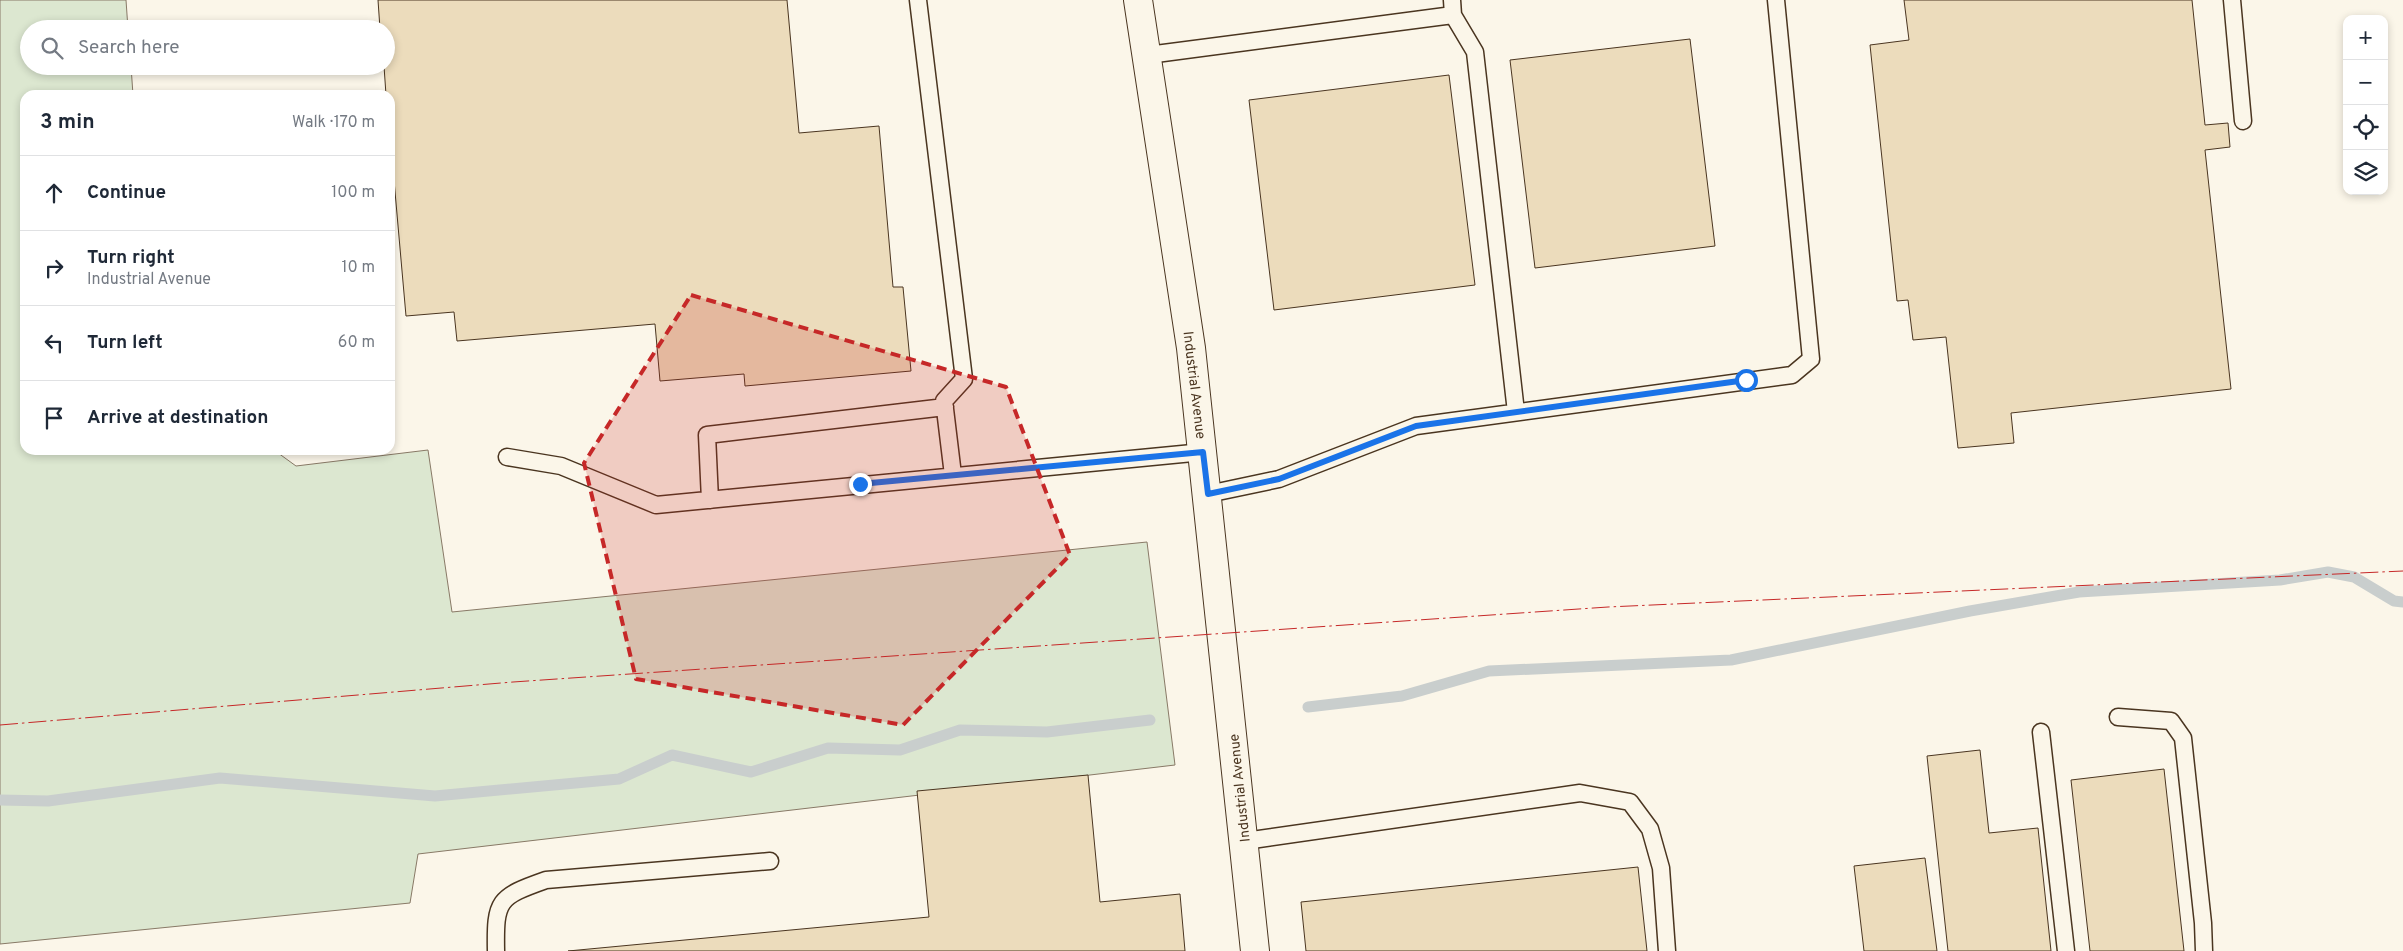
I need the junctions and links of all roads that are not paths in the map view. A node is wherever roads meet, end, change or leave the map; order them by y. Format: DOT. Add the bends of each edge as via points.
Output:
graph roads {
  1 [pos="918,0"];
  2 [pos="1138,0"];
  3 [pos="1776,0"];
  4 [pos="2232,0"];
  5 [pos="1452,8"];
  6 [pos="1148,55"];
  7 [pos="2243,121"];
  8 [pos="945,407"];
  9 [pos="1516,412"];
  10 [pos="1203,452"];
  11 [pos="507,457"];
  12 [pos="953,475"];
  13 [pos="1208,494"];
  14 [pos="710,500"];
  15 [pos="2118,717"];
  16 [pos="2041,732"];
  17 [pos="1245,840"];
  18 [pos="770,861"];
  19 [pos="496,951"];
  20 [pos="1255,951"];
  21 [pos="1667,951"];
  22 [pos="2066,951"];
  23 [pos="2204,951"];
  1 -- 8 [label="lane" via="964,379 944,401"];
  2 -- 6 [label="main road, Industrial Avenue"];
  3 -- 9 [label="lane" via="1811,359 1792,375"];
  4 -- 7 [label="lane"];
  5 -- 6 [label="lane"];
  5 -- 9 [label="lane" via="1474,52"];
  6 -- 10 [label="main road, Industrial Avenue"];
  8 -- 12 [label="lane"];
  8 -- 14 [label="lane" via="707,436"];
  9 -- 13 [label="lane" via="1416,426 1279,479"];
  10 -- 12 [label="lane"];
  10 -- 13 [label="main road, Industrial Avenue"];
  11 -- 14 [label="lane" via="561,466 656,505"];
  12 -- 14 [label="lane"];
  13 -- 17 [label="main road, Industrial Avenue"];
  15 -- 23 [label="lane" via="2172,721 2183,738"];
  16 -- 22 [label="lane"];
  17 -- 20 [label="main road, Industrial Avenue"];
  17 -- 21 [label="lane" via="1580,793 1630,802 1650,828 1662,868"];
  18 -- 19 [label="lane" via="546,880 512,892 502,904 496,920"];
}
